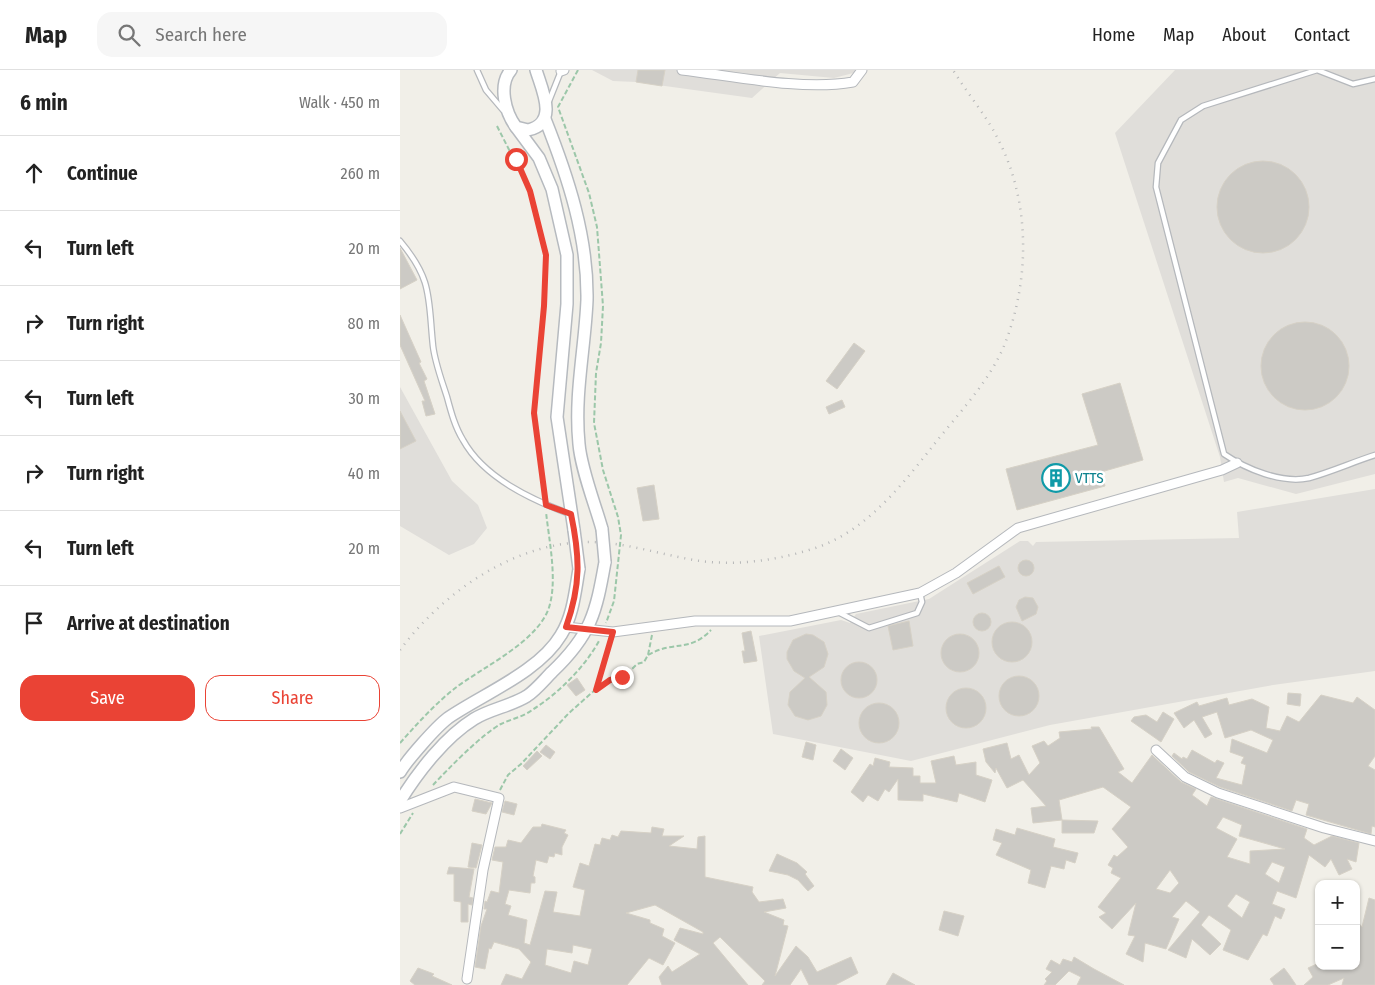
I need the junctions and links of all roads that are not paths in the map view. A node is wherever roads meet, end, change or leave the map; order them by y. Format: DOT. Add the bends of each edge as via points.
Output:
graph roads {
  1 [pos="477,70"];
  2 [pos="536,70"];
  3 [pos="562,70"];
  4 [pos="682,70"];
  5 [pos="862,70"];
  6 [pos="508,72"];
  7 [pos="1375,79"];
  8 [pos="547,106"];
  9 [pos="545,119"];
  10 [pos="514,122"];
  11 [pos="400,241"];
  12 [pos="1375,455"];
  13 [pos="1237,463"];
  14 [pos="571,514"];
  15 [pos="920,593"];
  16 [pos="837,612"];
  17 [pos="566,627"];
  18 [pos="588,631"];
  19 [pos="1156,750"];
  20 [pos="400,772"];
  21 [pos="400,800"];
  22 [pos="400,808"];
  23 [pos="1375,841"];
  24 [pos="467,979"];
  1 -- 10 [label="lane" via="486,90"];
  2 -- 8 [label="main road"];
  3 -- 8 [label="lane"];
  4 -- 5 [label="street" via="836,85 853,82"];
  6 -- 10 [label="main road" via="503,86"];
  7 -- 13 [label="lane" via="1354,84 1317,70 1202,106 1181,120 1158,163 1156,187 1224,454"];
  8 -- 9 [label="main road"];
  9 -- 10 [label="main road" via="533,129 522,130"];
  9 -- 18 [label="main road, bridge" via="566,170 581,229 587,299 577,403 579,446 602,529 605,562 599,599"];
  10 -- 14 [label="main road" via="539,158 552,189 567,254 567,304 558,418"];
  11 -- 14 [label="lane" via="425,277 431,300 433,348 462,439 473,456 501,479 546,505"];
  12 -- 13 [label="lane" via="1307,478 1282,478"];
  13 -- 15 [label="street" via="1018,528 956,573"];
  14 -- 17 [label="main road, bridge" via="579,569"];
  15 -- 16 [label="street"];
  15 -- 16 [label="lane" via="922,602 917,613 869,628"];
  16 -- 18 [label="street" via="790,621 695,622 613,632"];
  17 -- 18 [label="street"];
  17 -- 20 [label="main road" via="541,658 446,720"];
  18 -- 21 [label="main road" via="575,650 527,696 474,719 441,747"];
  19 -- 23 [label="street" via="1185,776 1218,793 1309,824"];
  22 -- 24 [label="street" via="454,787 496,796 499,802 486,848"];
}
